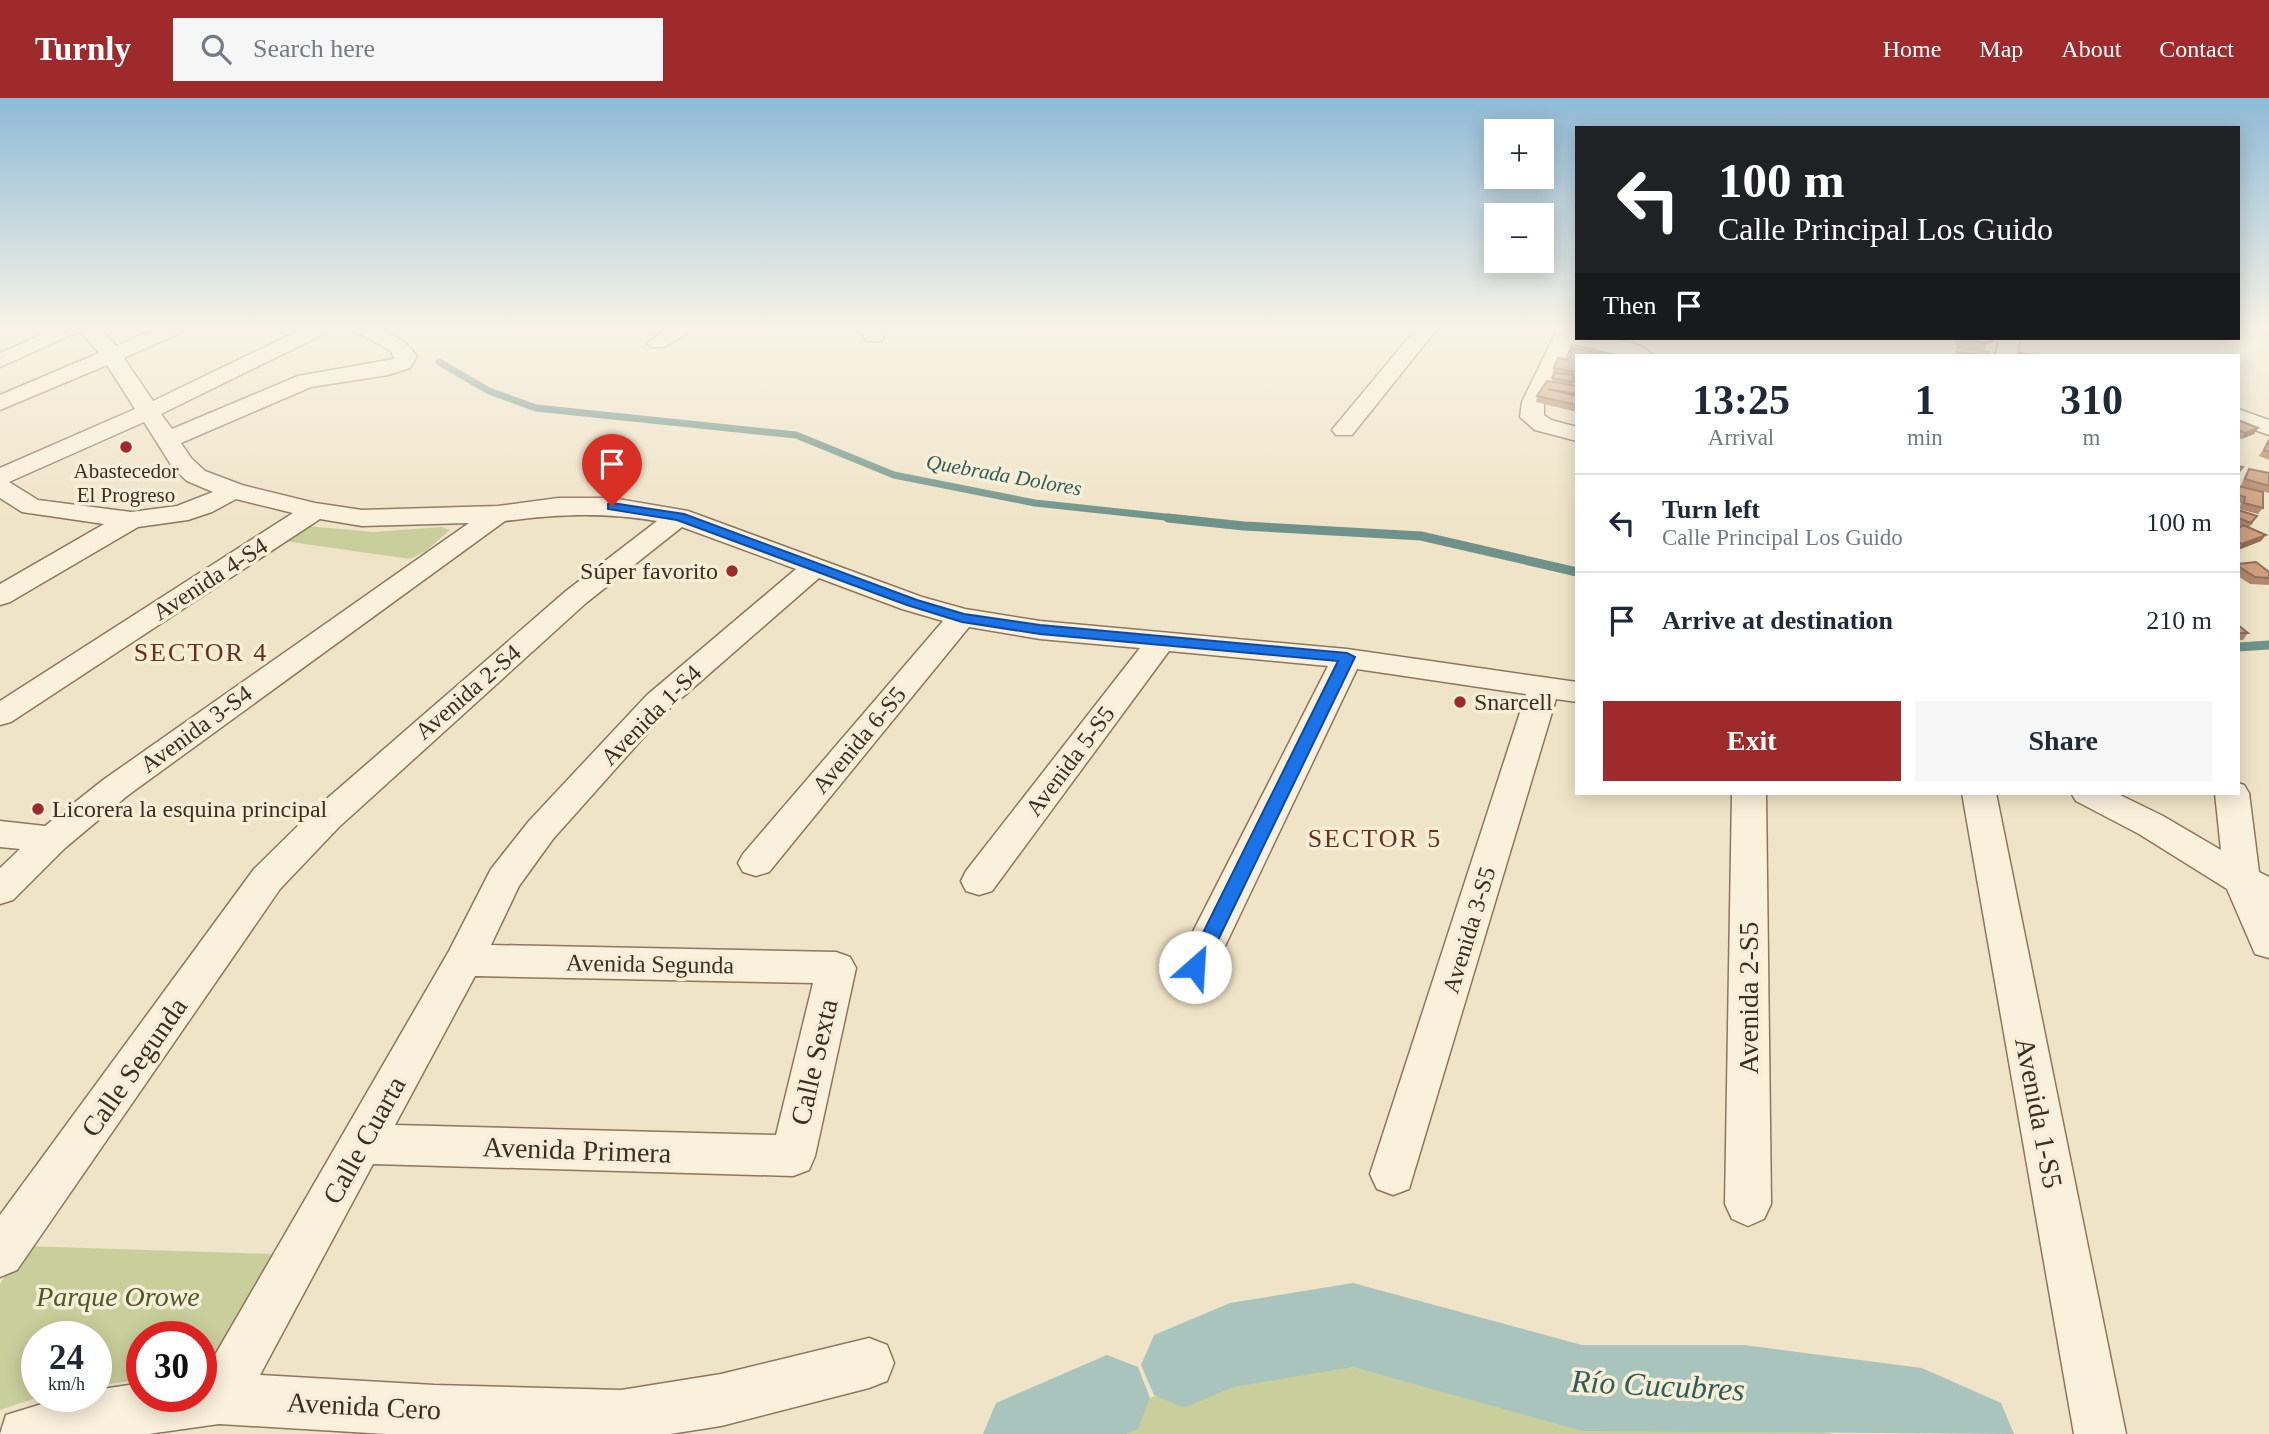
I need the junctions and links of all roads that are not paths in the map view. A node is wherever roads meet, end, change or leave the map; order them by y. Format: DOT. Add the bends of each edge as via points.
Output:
graph roads {
  1 [pos="25,392"];
  2 [pos="136,392"];
  3 [pos="188,392"];
  4 [pos="279,392"];
  5 [pos="1375,392"];
  6 [pos="1538,392"];
  7 [pos="0,403"];
  8 [pos="149,411"];
  9 [pos="2240,417"];
  10 [pos="2269,428"];
  11 [pos="1344,430"];
  12 [pos="1575,433"];
  13 [pos="167,440"];
  14 [pos="0,477"];
  15 [pos="0,486"];
  16 [pos="233,491"];
  17 [pos="32,507"];
  18 [pos="315,511"];
  19 [pos="498,514"];
  20 [pos="679,517"];
  21 [pos="0,520"];
  22 [pos="131,520"];
  23 [pos="816,567"];
  24 [pos="0,596"];
  25 [pos="962,617"];
  26 [pos="1161,641"];
  27 [pos="1347,657"];
  28 [pos="1560,689"];
  29 [pos="0,715"];
  30 [pos="1749,795"];
  31 [pos="1979,795"];
  32 [pos="2092,795"];
  33 [pos="2233,795"];
  34 [pos="0,834"];
  35 [pos="52,839"];
  36 [pos="755,863"];
  37 [pos="267,879"];
  38 [pos="504,879"];
  39 [pos="979,881"];
  40 [pos="2,885"];
  41 [pos="2256,887"];
  42 [pos="2269,943"];
  43 [pos="464,960"];
  44 [pos="1195,967"];
  45 [pos="835,968"];
  46 [pos="362,1144"];
  47 [pos="793,1156"];
  48 [pos="1394,1174"];
  49 [pos="1748,1204"];
  50 [pos="0,1254"];
  51 [pos="869,1363"];
  52 [pos="219,1398"];
  53 [pos="25,1434"];
  54 [pos="2100,1434"];
  1 -- 7 [label="street"];
  2 -- 8 [label="street"];
  3 -- 8 [label="street"];
  4 -- 13 [label="street"];
  5 -- 11 [label="street"];
  6 -- 12 [label="street" via="1532,417 1543,425"];
  8 -- 13 [label="street"];
  8 -- 14 [label="street"];
  9 -- 10 [label="street"];
  13 -- 16 [label="street" via="196,476"];
  15 -- 17 [label="street"];
  16 -- 18 [label="street"];
  16 -- 22 [label="street" via="179,514"];
  17 -- 21 [label="street"];
  17 -- 22 [label="street"];
  18 -- 19 [label="street" via="362,518"];
  18 -- 29 [label="street, Avenida 4-S4"];
  19 -- 20 [label="street" via="558,506 612,506"];
  19 -- 35 [label="street, Avenida 3-S4" via="115,788"];
  20 -- 23 [label="street"];
  20 -- 37 [label="street, Avenida 2-S4" via="576,597 327,818"];
  22 -- 24 [label="street"];
  23 -- 25 [label="street"];
  23 -- 38 [label="street, Avenida 1-S4" via="658,702 541,830"];
  25 -- 26 [label="street" via="1040,630"];
  25 -- 36 [label="street, Avenida 6-S5"];
  26 -- 27 [label="street"];
  26 -- 39 [label="street, Avenida 5-S5"];
  27 -- 28 [label="street"];
  27 -- 44 [label="street"];
  28 -- 48 [label="street, Avenida 3-S5"];
  30 -- 49 [label="street, Avenida 2-S5"];
  31 -- 54 [label="street, Avenida 1-S5"];
  32 -- 41 [label="street"];
  33 -- 41 [label="street"];
  34 -- 35 [label="street"];
  35 -- 40 [label="street, Avenida 3-S4"];
  37 -- 50 [label="street, Calle Segunda"];
  38 -- 43 [label="street, Calle Cuarta"];
  41 -- 42 [label="street"];
  43 -- 45 [label="street, Avenida Segunda"];
  43 -- 46 [label="street, Calle Cuarta"];
  45 -- 47 [label="street, Calle Sexta"];
  46 -- 47 [label="street, Avenida Primera"];
  46 -- 52 [label="street, Calle Cuarta"];
  51 -- 52 [label="street, Avenida Cero" via="721,1400 621,1416"];
  52 -- 53 [label="street, Avenida Cero" via="93,1416"];
}
